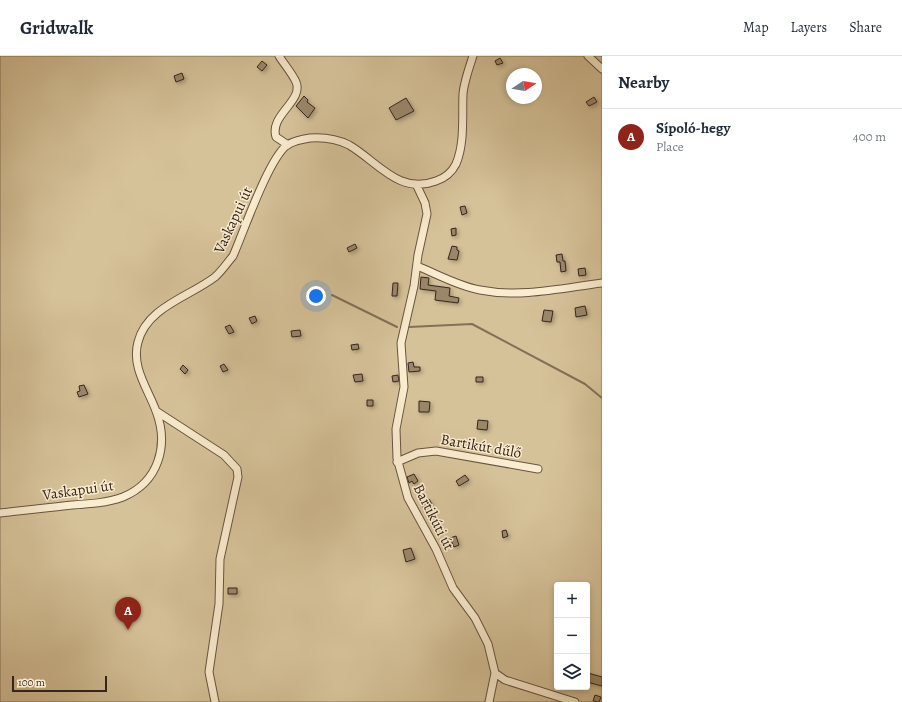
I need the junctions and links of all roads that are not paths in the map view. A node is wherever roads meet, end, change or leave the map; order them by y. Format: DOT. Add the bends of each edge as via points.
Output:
graph roads {
  1 [pos="279,56"];
  2 [pos="472,56"];
  3 [pos="588,56"];
  4 [pos="602,69"];
  5 [pos="288,145"];
  6 [pos="417,186"];
  7 [pos="417,266"];
  8 [pos="602,283"];
  9 [pos="156,411"];
  10 [pos="398,462"];
  11 [pos="538,469"];
  12 [pos="0,513"];
  13 [pos="495,673"];
  14 [pos="214,702"];
  15 [pos="489,702"];
  16 [pos="574,702"];
  1 -- 5 [label="street" via="296,82 297,89 296,95 275,124 276,137"];
  2 -- 6 [label="street" via="464,92 461,143 456,164 442,180"];
  3 -- 4 [label="street"];
  5 -- 6 [label="street" via="304,139 317,138 340,141 397,180"];
  5 -- 9 [label="street, Vaskapui út" via="270,169 233,256 214,277 161,311 141,334 136,354 137,364"];
  6 -- 7 [label="street, Bartikúti út" via="427,214"];
  7 -- 8 [label="street" via="460,284 502,293 529,293"];
  7 -- 10 [label="street, Bartikúti út" via="400,348 404,387 396,429"];
  9 -- 12 [label="street, Vaskapui út" via="163,438 161,455 155,471 135,490 124,497 100,503"];
  9 -- 14 [label="street" via="224,455 237,469 238,477 220,559 219,604 209,672"];
  10 -- 11 [label="street, Bartikút dűlő" via="418,453 436,451"];
  10 -- 13 [label="street, Bartikúti út" via="408,498 436,549 453,588 475,618 488,644"];
  13 -- 15 [label="street"];
  13 -- 16 [label="street" via="505,680"];
}
